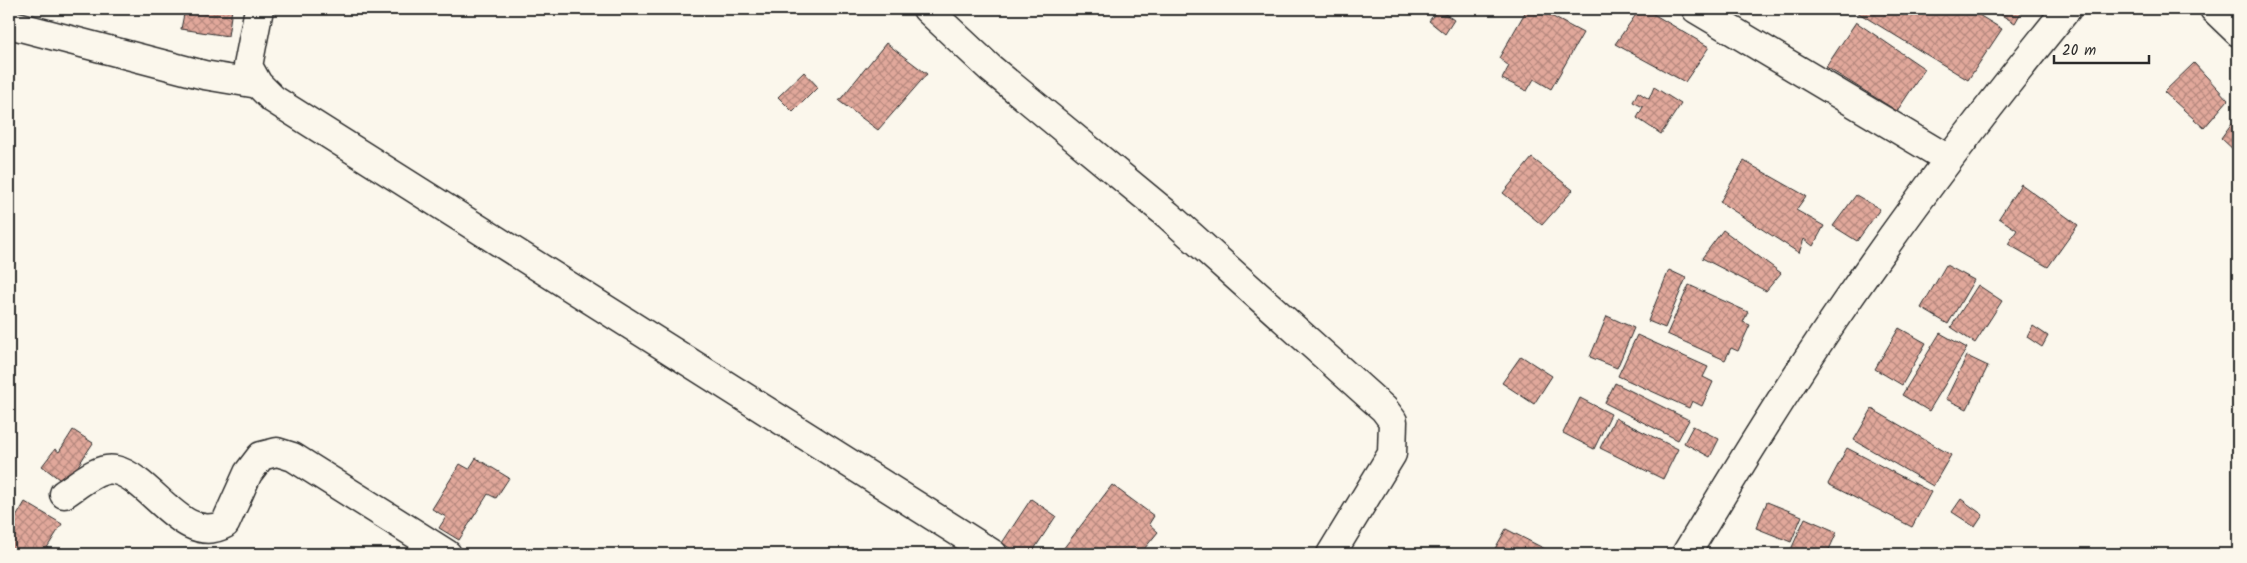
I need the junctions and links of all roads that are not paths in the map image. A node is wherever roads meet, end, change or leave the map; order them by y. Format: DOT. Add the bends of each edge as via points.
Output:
graph roads {
  1 [pos="259,9"];
  2 [pos="927,9"];
  3 [pos="1696,9"];
  4 [pos="2067,9"];
  5 [pos="2214,9"];
  6 [pos="9,24"];
  7 [pos="2238,32"];
  8 [pos="258,84"];
  9 [pos="1948,159"];
  10 [pos="64,494"];
  11 [pos="447,554"];
  12 [pos="993,554"];
  13 [pos="1331,554"];
  14 [pos="1686,554"];
  1 -- 8 [label="street" via="248,66"];
  2 -- 13 [label="street" via="990,68 1168,215 1384,409 1392,421 1392,454"];
  3 -- 9 [label="street"];
  4 -- 9 [label="street"];
  5 -- 7 [label="street"];
  6 -- 8 [label="street" via="204,75"];
  8 -- 12 [label="street" via="273,99 323,131"];
  9 -- 14 [label="street" via="1843,306"];
  10 -- 11 [label="street" via="95,474 114,469 136,480 180,518 201,529 217,528 225,524 248,473 261,456 277,452 292,457"];
}
